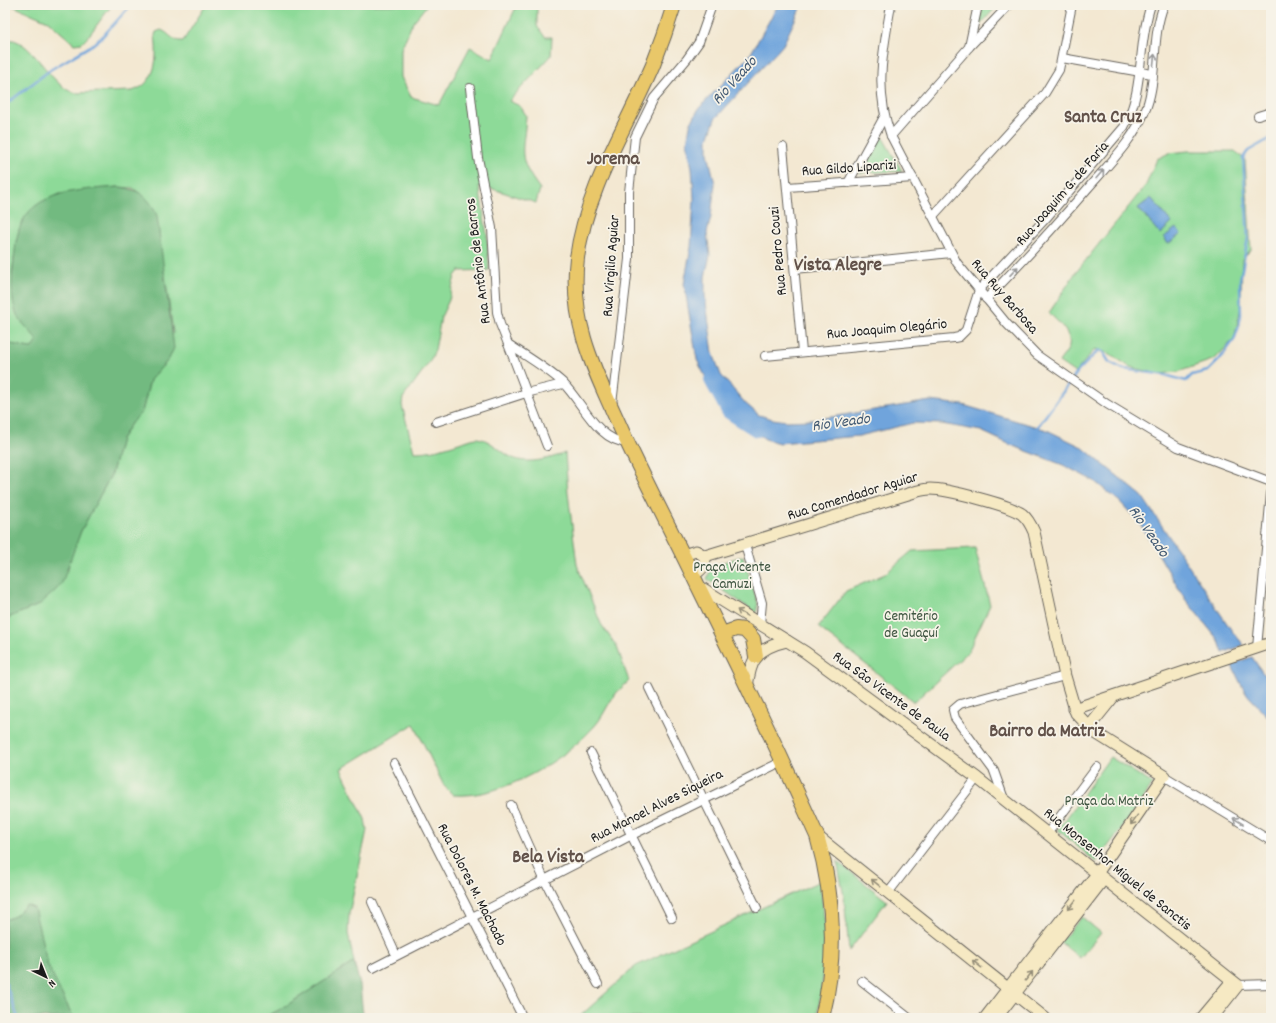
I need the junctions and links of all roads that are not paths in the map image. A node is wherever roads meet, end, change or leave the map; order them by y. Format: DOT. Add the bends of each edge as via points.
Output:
graph roads {
  1 [pos="674,5"];
  2 [pos="712,5"];
  3 [pos="891,5"];
  4 [pos="978,5"];
  5 [pos="1009,5"];
  6 [pos="1072,5"];
  7 [pos="1151,5"];
  8 [pos="1164,5"];
  9 [pos="969,47"];
  10 [pos="1062,58"];
  11 [pos="1140,72"];
  12 [pos="1152,74"];
  13 [pos="470,88"];
  14 [pos="1271,112"];
  15 [pos="1258,116"];
  16 [pos="884,117"];
  17 [pos="891,136"];
  18 [pos="783,148"];
  19 [pos="913,178"];
  20 [pos="848,183"];
  21 [pos="788,187"];
  22 [pos="933,216"];
  23 [pos="951,254"];
  24 [pos="795,269"];
  25 [pos="979,290"];
  26 [pos="986,299"];
  27 [pos="508,344"];
  28 [pos="802,352"];
  29 [pos="765,356"];
  30 [pos="563,384"];
  31 [pos="526,393"];
  32 [pos="611,406"];
  33 [pos="436,422"];
  34 [pos="628,443"];
  35 [pos="547,446"];
  36 [pos="1271,482"];
  37 [pos="1271,493"];
  38 [pos="745,545"];
  39 [pos="683,555"];
  40 [pos="705,556"];
  41 [pos="695,580"];
  42 [pos="760,624"];
  43 [pos="722,634"];
  44 [pos="787,641"];
  45 [pos="1271,644"];
  46 [pos="1252,649"];
  47 [pos="756,656"];
  48 [pos="1065,676"];
  49 [pos="649,688"];
  50 [pos="747,689"];
  51 [pos="1115,696"];
  52 [pos="1074,709"];
  53 [pos="1089,727"];
  54 [pos="591,753"];
  55 [pos="783,761"];
  56 [pos="394,763"];
  57 [pos="1097,768"];
  58 [pos="1164,776"];
  59 [pos="977,778"];
  60 [pos="704,799"];
  61 [pos="1004,800"];
  62 [pos="511,805"];
  63 [pos="1047,834"];
  64 [pos="630,836"];
  65 [pos="817,836"];
  66 [pos="1271,841"];
  67 [pos="1100,877"];
  68 [pos="544,879"];
  69 [pos="888,893"];
  70 [pos="372,902"];
  71 [pos="757,908"];
  72 [pos="471,917"];
  73 [pos="672,918"];
  74 [pos="396,955"];
  75 [pos="374,968"];
  76 [pos="862,981"];
  77 [pos="1235,983"];
  78 [pos="598,984"];
  79 [pos="1271,984"];
  80 [pos="1011,991"];
  81 [pos="523,1018"];
  82 [pos="822,1018"];
  83 [pos="909,1018"];
  84 [pos="985,1018"];
  85 [pos="996,1018"];
  86 [pos="1045,1018"];
  87 [pos="1201,1018"];
  88 [pos="1212,1018"];
  1 -- 32 [label="highway" via="652,66 598,185 581,235 577,259 575,283 582,337 599,383"];
  2 -- 32 [label="street, Rua Virgilio Aguiar" via="699,42 648,108 632,148 629,259"];
  3 -- 16 [label="street, Rua Ruy Barbosa" via="880,77"];
  4 -- 9 [label="street"];
  5 -- 9 [label="street"];
  6 -- 10 [label="street"];
  7 -- 11 [label="street, Rua Joaquim G. de Faria"];
  12 -- 8 [label="street, Rua Joaquim G. de Faria, one-way" via="1157,30"];
  9 -- 17 [label="street"];
  10 -- 11 [label="street"];
  10 -- 22 [label="street" via="1059,70 1045,93"];
  11 -- 12 [label="street"];
  11 -- 25 [label="street, Rua Joaquim G. de Faria" via="1134,106 1124,127 1063,199"];
  26 -- 12 [label="street, Rua Joaquim G. de Faria, one-way" via="1069,210 1134,133 1147,106"];
  13 -- 27 [label="street, Rua Antônio de Barros" via="478,158 492,228 497,312"];
  14 -- 15 [label="street"];
  16 -- 17 [label="street, Rua Ruy Barbosa"];
  16 -- 20 [label="street"];
  17 -- 19 [label="street, Rua Ruy Barbosa"];
  18 -- 21 [label="street, Rua Pedro Couzi"];
  19 -- 20 [label="street, Rua Gildo Liparizi"];
  19 -- 22 [label="street, Rua Ruy Barbosa"];
  20 -- 21 [label="street, Rua Gildo Liparizi"];
  21 -- 24 [label="street, Rua Pedro Couzi"];
  22 -- 23 [label="street, Rua Ruy Barbosa"];
  23 -- 24 [label="street"];
  23 -- 25 [label="street, Rua Ruy Barbosa"];
  24 -- 28 [label="street, Rua Pedro Couzi"];
  25 -- 26 [label="street, Rua Ruy Barbosa"];
  25 -- 28 [label="street, Rua Joaquim Olegário" via="966,330 959,337"];
  26 -- 36 [label="street, Rua Ruy Barbosa" via="1022,341 1066,377 1178,446"];
  27 -- 30 [label="street"];
  27 -- 31 [label="street, Rua Antônio de Barros"];
  28 -- 29 [label="street, Rua Joaquim Olegário"];
  30 -- 31 [label="street"];
  30 -- 34 [label="street" via="603,433 615,441"];
  31 -- 33 [label="street"];
  31 -- 35 [label="street, Rua Antônio de Barros"];
  32 -- 34 [label="highway"];
  34 -- 39 [label="highway"];
  37 -- 46 [label="street"];
  38 -- 40 [label="street, Rua Comendador Aguiar"];
  38 -- 42 [label="street" via="762,603"];
  38 -- 48 [label="street, Rua Comendador Aguiar" via="930,489 1012,508 1023,515 1034,532"];
  39 -- 40 [label="street" via="696,551"];
  39 -- 41 [label="highway"];
  40 -- 41 [label="street" via="705,562"];
  42 -- 41 [label="street, one-way"];
  41 -- 43 [label="highway"];
  42 -- 44 [label="street"];
  43 -- 47 [label="highway" via="736,629 745,630 753,640"];
  43 -- 50 [label="highway"];
  44 -- 47 [label="street" via="773,645"];
  44 -- 59 [label="street, Rua São Vicente de Paula"];
  45 -- 46 [label="street"];
  46 -- 51 [label="street"];
  47 -- 50 [label="street" via="749,669"];
  48 -- 52 [label="street, Rua Comendador Aguiar"];
  48 -- 61 [label="street" via="960,704 953,710 955,718 994,771"];
  49 -- 60 [label="street"];
  50 -- 55 [label="highway"];
  51 -- 52 [label="street"];
  51 -- 53 [label="street"];
  52 -- 53 [label="street"];
  53 -- 58 [label="street" via="1099,736"];
  54 -- 64 [label="street"];
  55 -- 60 [label="street, Rua Manoel Alves Siqueira"];
  55 -- 65 [label="highway"];
  56 -- 72 [label="street, Rua Dolores M. Machado"];
  57 -- 63 [label="street"];
  66 -- 58 [label="street, one-way"];
  58 -- 67 [label="street, one-way"];
  59 -- 61 [label="street, Rua Monsenhor Miguel de Sanctis"];
  59 -- 69 [label="street"];
  60 -- 64 [label="street, Rua Manoel Alves Siqueira"];
  60 -- 71 [label="street"];
  61 -- 63 [label="street, Rua Monsenhor Miguel de Sanctis"];
  62 -- 68 [label="street"];
  63 -- 67 [label="street, Rua Monsenhor Miguel de Sanctis"];
  64 -- 68 [label="street, Rua Manoel Alves Siqueira"];
  64 -- 73 [label="street"];
  69 -- 65 [label="street, one-way"];
  65 -- 82 [label="highway" via="825,866 832,942 829,984"];
  67 -- 77 [label="street, Rua Monsenhor Miguel de Sanctis"];
  67 -- 80 [label="street"];
  68 -- 72 [label="street, Rua Manoel Alves Siqueira"];
  68 -- 78 [label="street"];
  80 -- 69 [label="street, one-way"];
  70 -- 74 [label="street"];
  72 -- 74 [label="street, Rua Manoel Alves Siqueira"];
  72 -- 81 [label="street, Rua Dolores M. Machado"];
  74 -- 75 [label="street, Rua Manoel Alves Siqueira"];
  76 -- 83 [label="street"];
  77 -- 79 [label="street"];
  77 -- 87 [label="street"];
  77 -- 88 [label="street"];
  80 -- 84 [label="street"];
  80 -- 85 [label="street"];
  80 -- 86 [label="street"];
}
